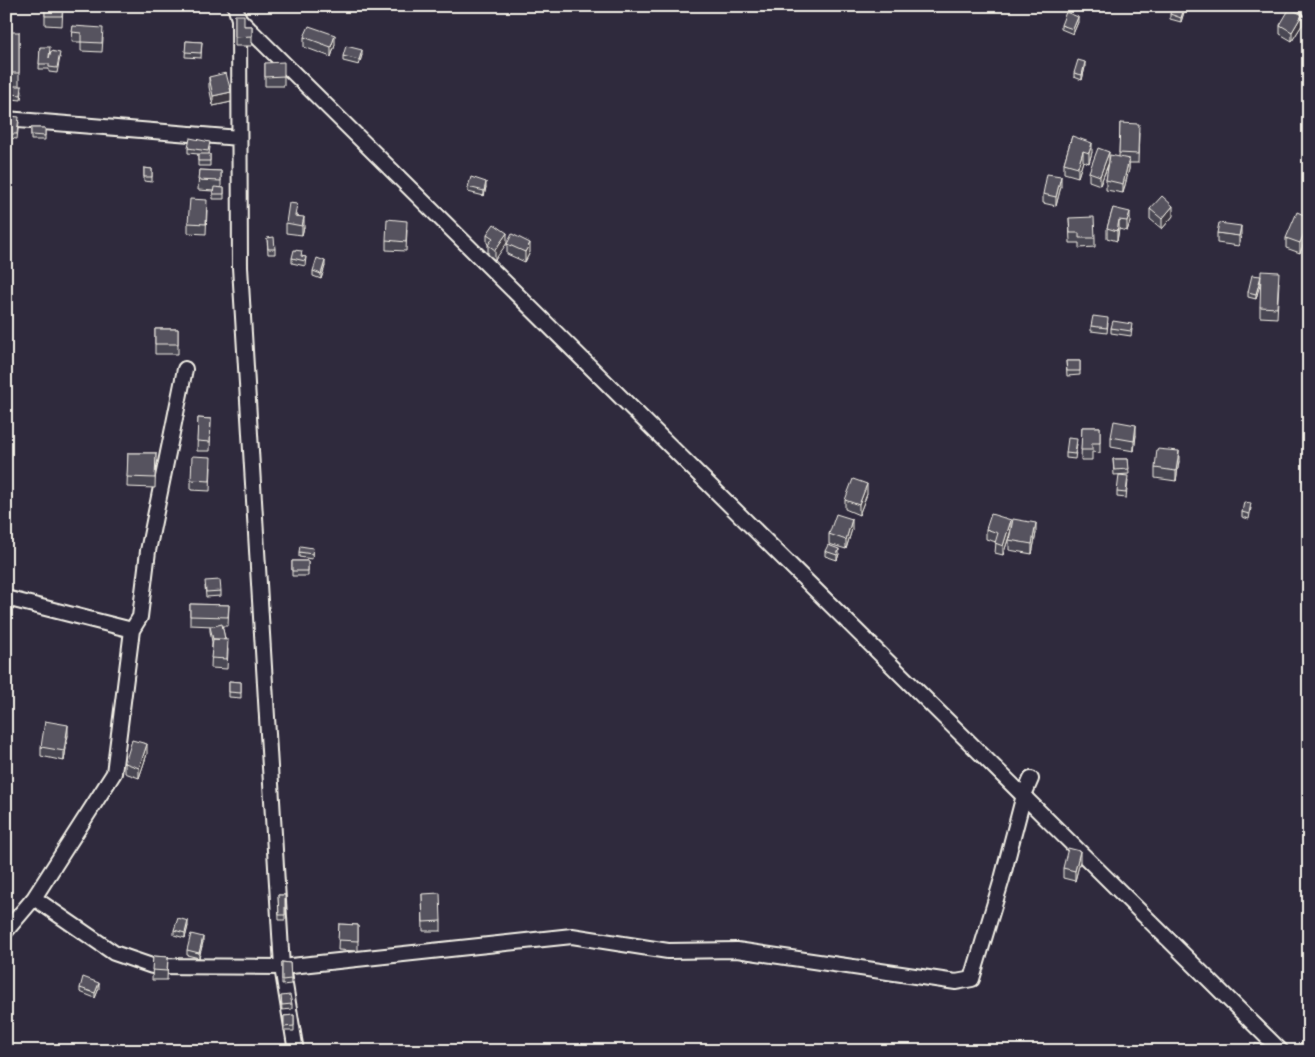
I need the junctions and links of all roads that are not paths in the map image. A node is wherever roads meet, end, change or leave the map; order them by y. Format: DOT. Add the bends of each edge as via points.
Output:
graph roads {
  1 [pos="1306,6"];
  2 [pos="1309,10"];
  3 [pos="237,13"];
  4 [pos="6,119"];
  5 [pos="240,138"];
  6 [pos="185,369"];
  7 [pos="6,598"];
  8 [pos="132,630"];
  9 [pos="1031,779"];
  10 [pos="1024,796"];
  11 [pos="34,898"];
  12 [pos="6,931"];
  13 [pos="282,967"];
  14 [pos="296,1051"];
  15 [pos="1281,1051"];
  1 -- 2 [label="street"];
  3 -- 5 [label="street"];
  3 -- 10 [label="street"];
  4 -- 5 [label="street"];
  5 -- 13 [label="street" via="240,267"];
  6 -- 8 [label="street" via="148,551 140,617"];
  7 -- 8 [label="street"];
  8 -- 11 [label="street" via="114,773"];
  9 -- 10 [label="street"];
  10 -- 13 [label="street" via="972,979 956,982 736,950 668,952 572,936"];
  10 -- 15 [label="street"];
  11 -- 12 [label="street"];
  11 -- 13 [label="street" via="114,953 152,966"];
  13 -- 14 [label="street"];
}
